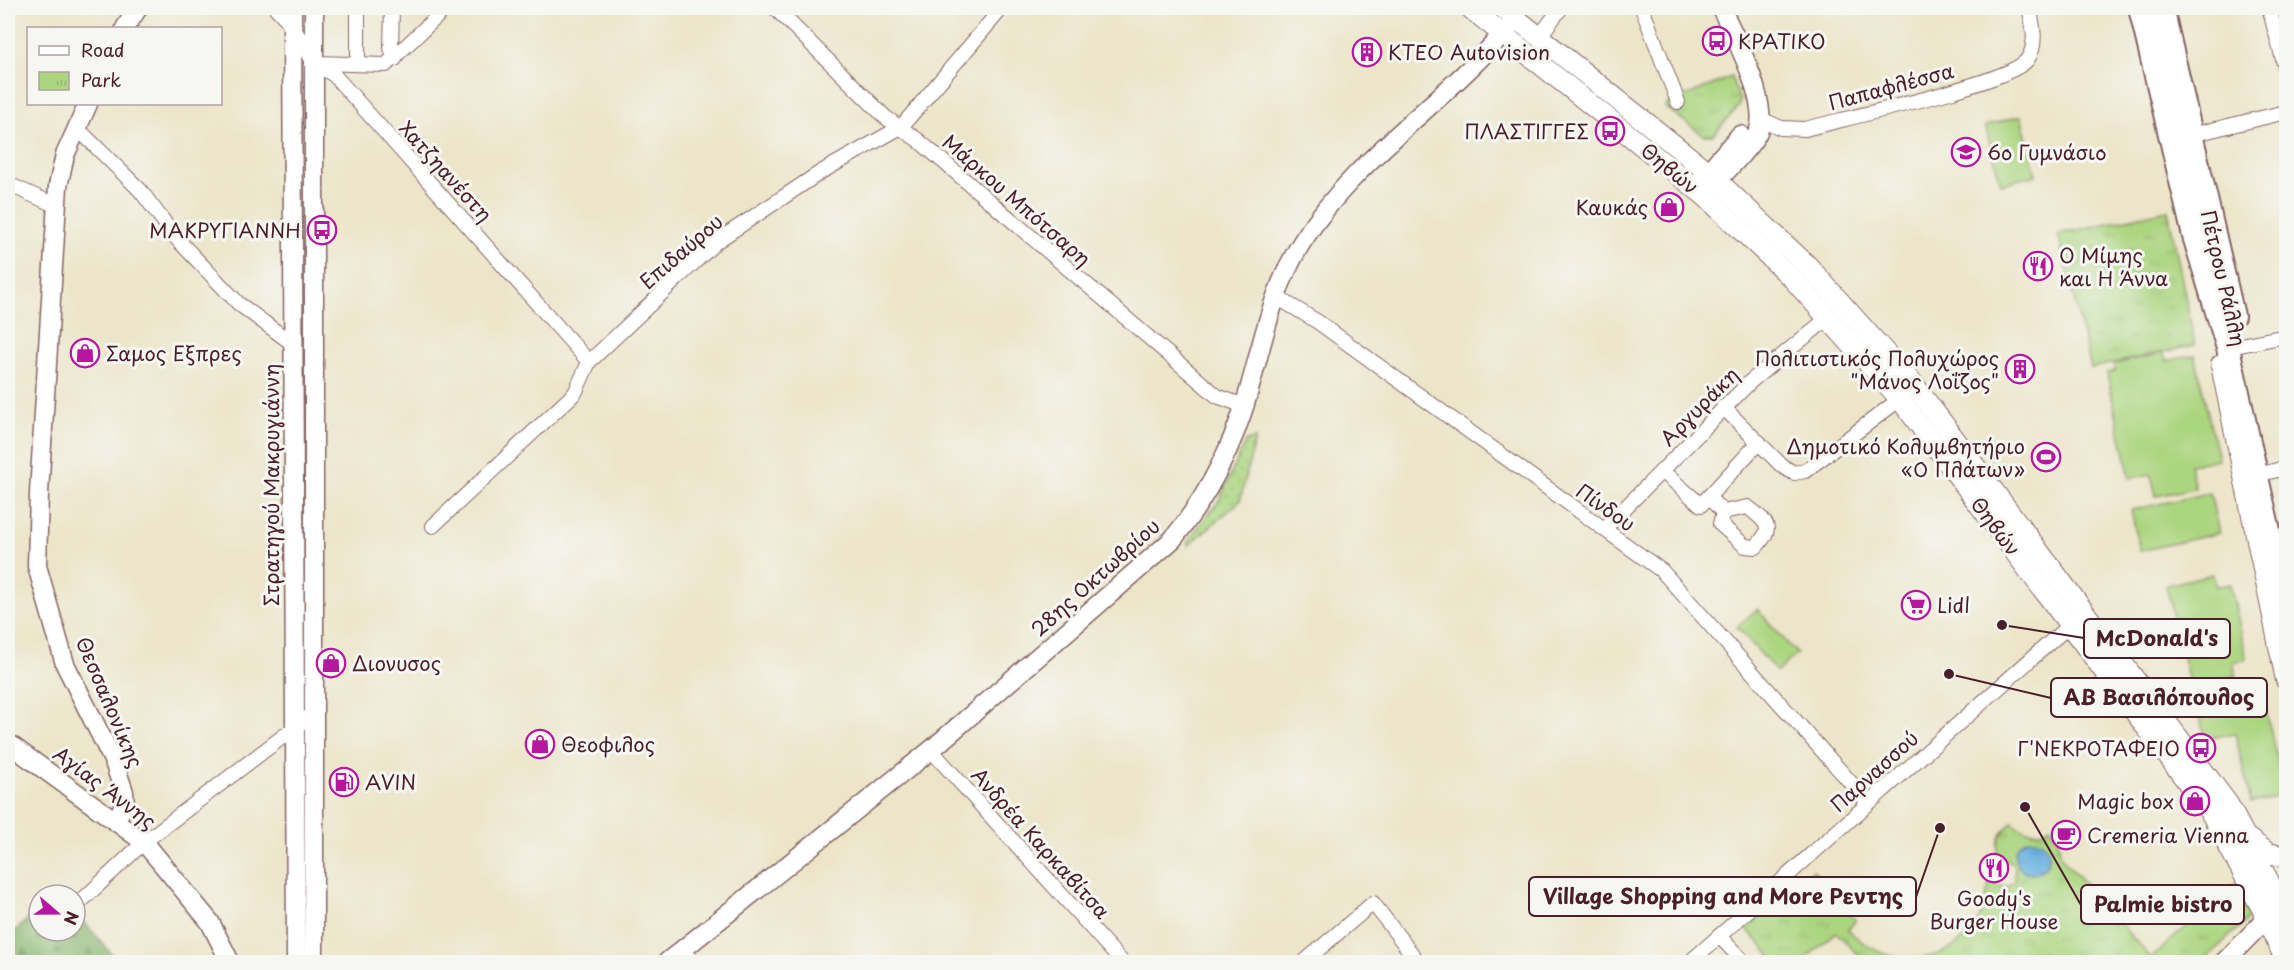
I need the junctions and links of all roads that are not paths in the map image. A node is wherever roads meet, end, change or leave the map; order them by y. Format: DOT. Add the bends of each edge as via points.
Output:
graph roads {
  1 [pos="138,8"];
  2 [pos="276,8"];
  3 [pos="314,8"];
  4 [pos="358,8"];
  5 [pos="392,8"];
  6 [pos="446,8"];
  7 [pos="775,8"];
  8 [pos="1002,8"];
  9 [pos="1470,8"];
  10 [pos="1561,8"];
  11 [pos="1642,8"];
  12 [pos="1722,8"];
  13 [pos="2029,8"];
  14 [pos="2140,8"];
  15 [pos="2162,8"];
  16 [pos="2270,8"];
  17 [pos="1509,13"];
  18 [pos="292,16"];
  19 [pos="126,27"];
  20 [pos="1503,34"];
  21 [pos="1539,37"];
  22 [pos="394,58"];
  23 [pos="292,62"];
  24 [pos="314,63"];
  25 [pos="358,64"];
  26 [pos="2286,71"];
  27 [pos="1678,102"];
  28 [pos="88,105"];
  29 [pos="2286,112"];
  30 [pos="1761,119"];
  31 [pos="901,127"];
  32 [pos="77,128"];
  33 [pos="2192,135"];
  34 [pos="8,184"];
  35 [pos="1706,184"];
  36 [pos="57,206"];
  37 [pos="2194,236"];
  38 [pos="1275,297"];
  39 [pos="1828,318"];
  40 [pos="2286,336"];
  41 [pos="293,344"];
  42 [pos="2240,345"];
  43 [pos="589,362"];
  44 [pos="1900,399"];
  45 [pos="1244,406"];
  46 [pos="1723,408"];
  47 [pos="1759,442"];
  48 [pos="2278,470"];
  49 [pos="1662,471"];
  50 [pos="1708,497"];
  51 [pos="1723,512"];
  52 [pos="433,526"];
  53 [pos="1604,529"];
  54 [pos="2286,548"];
  55 [pos="2286,607"];
  56 [pos="2077,618"];
  57 [pos="2286,680"];
  58 [pos="314,713"];
  59 [pos="295,725"];
  60 [pos="8,743"];
  61 [pos="931,750"];
  62 [pos="1868,802"];
  63 [pos="115,820"];
  64 [pos="2249,839"];
  65 [pos="144,842"];
  66 [pos="2286,857"];
  67 [pos="87,896"];
  68 [pos="2280,907"];
  69 [pos="1719,936"];
  70 [pos="688,956"];
  71 [pos="2284,960"];
  72 [pos="230,963"];
  73 [pos="296,963"];
  74 [pos="314,963"];
  75 [pos="667,963"];
  76 [pos="1122,963"];
  77 [pos="1304,963"];
  78 [pos="1418,963"];
  79 [pos="1690,963"];
  80 [pos="1744,963"];
  81 [pos="2224,963"];
  1 -- 19 [label="street"];
  2 -- 18 [label="street, Χατζηανέστη"];
  3 -- 24 [label="street"];
  4 -- 25 [label="street"];
  5 -- 22 [label="street"];
  6 -- 22 [label="street"];
  7 -- 31 [label="street, Μάρκου Μπότσαρη" via="885,117"];
  8 -- 31 [label="street, Επιδαύρου"];
  9 -- 20 [label="main road, Θηβών"];
  10 -- 21 [label="street"];
  11 -- 27 [label="street"];
  12 -- 30 [label="street" via="1757,93"];
  13 -- 30 [label="street, Παπαφλέσσα" via="2034,43 2027,60 2015,70 1977,84 1805,129 1781,128"];
  14 -- 37 [label="main road, Πέτρου Ράλλη"];
  15 -- 33 [label="main road, Πέτρου Ράλλη"];
  16 -- 26 [label="street"];
  17 -- 20 [label="street, 28ης Οκτωβρίου"];
  17 -- 21 [label="main road, Θηβών"];
  18 -- 23 [label="street, Στρατηγού Μακρυγιάννη"];
  18 -- 24 [label="street, Χατζηανέστη"];
  20 -- 35 [label="main road, Θηβών"];
  20 -- 38 [label="street, 28ης Οκτωβρίου" via="1341,190 1302,242"];
  21 -- 35 [label="main road, Θηβών"];
  22 -- 25 [label="street" via="386,64"];
  23 -- 24 [label="street"];
  23 -- 41 [label="street, Στρατηγού Μακρυγιάννη"];
  24 -- 25 [label="street"];
  24 -- 43 [label="street, Χατζηανέστη" via="334,75"];
  24 -- 58 [label="street"];
  28 -- 32 [label="street, Θεσσαλονίκης"];
  29 -- 33 [label="street"];
  30 -- 35 [label="street" via="1747,127"];
  31 -- 43 [label="street, Επιδαύρου" via="821,171 717,241"];
  31 -- 45 [label="street, Μάρκου Μπότσαρη" via="1217,396"];
  32 -- 36 [label="street, Θεσσαλονίκης" via="62,168"];
  32 -- 41 [label="street" via="140,190 177,239 239,304"];
  33 -- 42 [label="main road, Πέτρου Ράλλη"];
  34 -- 36 [label="street"];
  35 -- 39 [label="main road, Θηβών"];
  35 -- 56 [label="main road, Θηβών" via="1808,266 1915,386"];
  36 -- 63 [label="street, Θεσσαλονίκης" via="37,566 65,664 114,762 124,792 124,805"];
  37 -- 55 [label="main road, Πέτρου Ράλλη" via="2228,348"];
  37 -- 57 [label="main road, Πέτρου Ράλλη"];
  38 -- 45 [label="street, 28ης Οκτωβρίου"];
  38 -- 53 [label="street, Πίνδου" via="1318,322"];
  39 -- 44 [label="main road, Θηβών"];
  39 -- 46 [label="street, Αργυράκη"];
  40 -- 42 [label="street"];
  41 -- 59 [label="street, Στρατηγού Μακρυγιάννη"];
  42 -- 48 [label="main road, Πέτρου Ράλλη"];
  43 -- 52 [label="street, Επιδαύρου" via="575,393"];
  44 -- 47 [label="street" via="1805,471 1794,472 1782,466"];
  44 -- 56 [label="main road, Θηβών"];
  45 -- 61 [label="street, 28ης Οκτωβρίου" via="1213,480 1172,540"];
  46 -- 47 [label="street"];
  46 -- 49 [label="street, Αργυράκη"];
  47 -- 50 [label="street"];
  48 -- 54 [label="main road, Πέτρου Ράλλη"];
  49 -- 50 [label="street" via="1701,505"];
  49 -- 53 [label="street, Αργυράκη"];
  50 -- 51 [label="street"];
  53 -- 62 [label="street, Πίνδου" via="1662,571"];
  56 -- 62 [label="street, Παρνασσού"];
  56 -- 64 [label="main road, Θηβών" via="2207,773"];
  56 -- 68 [label="main road, Θηβών"];
  58 -- 59 [label="street"];
  58 -- 74 [label="street"];
  59 -- 65 [label="street"];
  59 -- 73 [label="street, Στρατηγού Μακρυγιάννη"];
  60 -- 63 [label="street, Αγίας Άννης"];
  61 -- 70 [label="street, 28ης Οκτωβρίου"];
  61 -- 76 [label="street, Ανδρέα Καρκαβίτσα"];
  62 -- 69 [label="street, Παρνασσού"];
  63 -- 65 [label="street, Αγίας Άννης"];
  64 -- 66 [label="main road" via="2268,853"];
  64 -- 68 [label="main road, Θηβών"];
  65 -- 67 [label="street"];
  65 -- 72 [label="street, Αγίας Άννης" via="210,922"];
  68 -- 71 [label="main road, Θηβών"];
  68 -- 81 [label="street"];
  69 -- 79 [label="street, Παρνασσού"];
  69 -- 80 [label="street"];
  70 -- 75 [label="street, 28ης Οκτωβρίου"];
  77 -- 78 [label="street" via="1373,903"];
}
